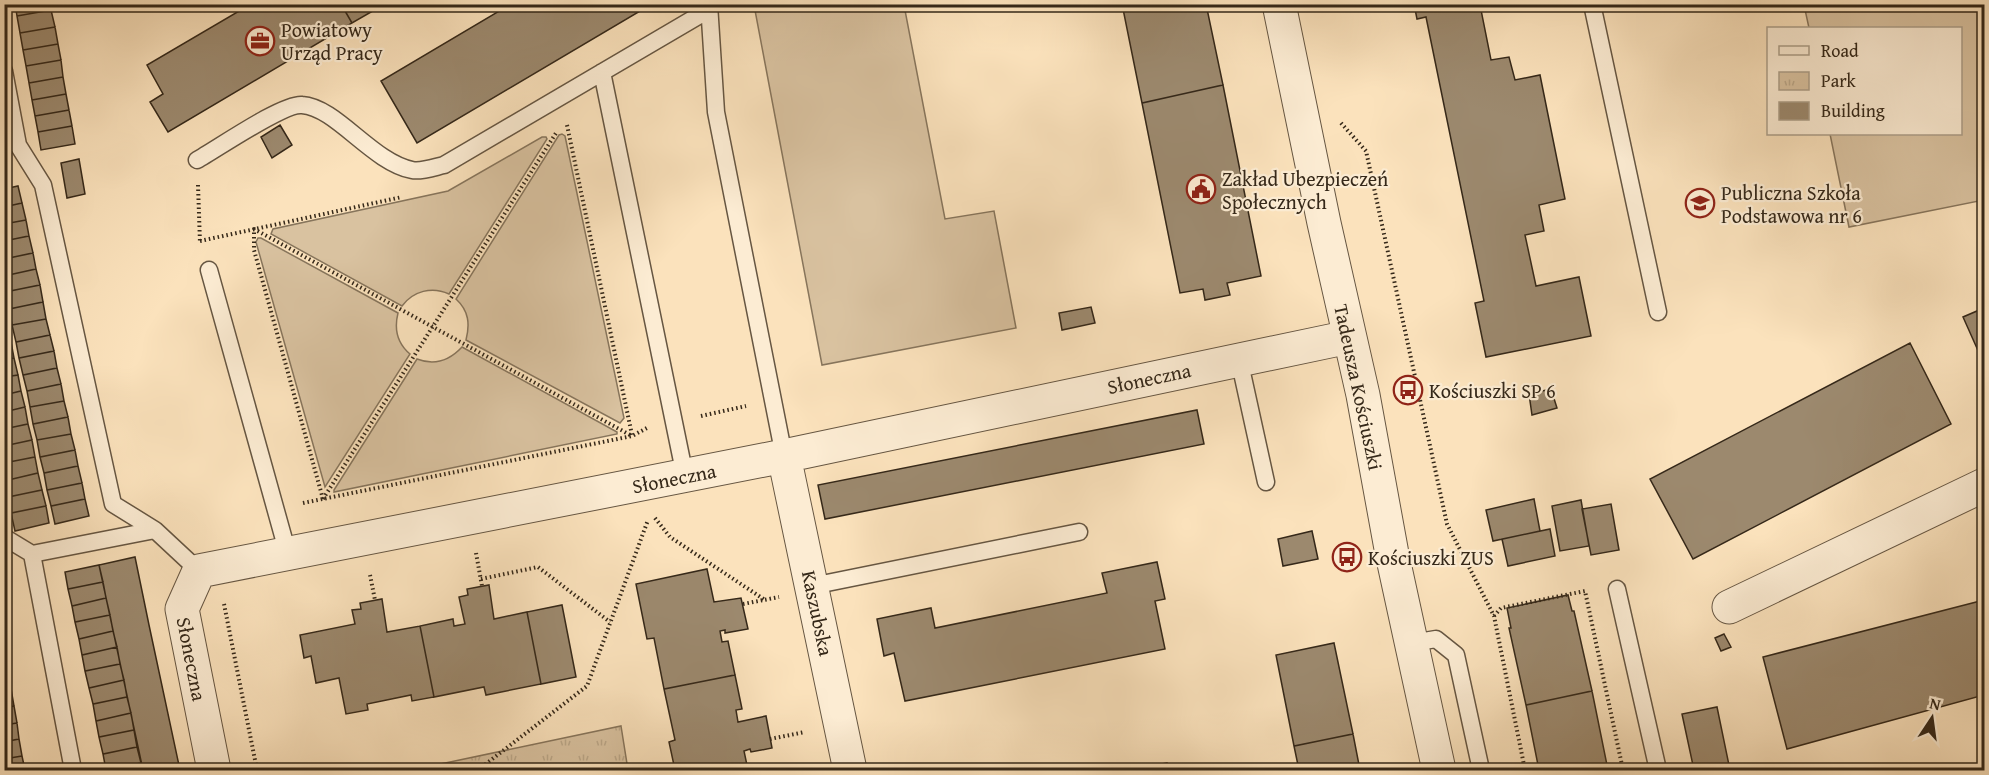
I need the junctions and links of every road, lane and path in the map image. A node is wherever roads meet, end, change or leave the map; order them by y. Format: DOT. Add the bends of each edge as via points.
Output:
graph roads {
  1 [pos="1279,4"];
  2 [pos="1592,4"];
  3 [pos="709,7"];
  4 [pos="4,71"];
  5 [pos="602,72"];
  6 [pos="1338,119"];
  7 [pos="11,146"];
  8 [pos="197,160"];
  9 [pos="209,270"];
  10 [pos="1658,312"];
  11 [pos="432,327"];
  12 [pos="1349,337"];
  13 [pos="1239,359"];
  14 [pos="632,436"];
  15 [pos="784,456"];
  16 [pos="685,476"];
  17 [pos="1266,482"];
  18 [pos="1984,485"];
  19 [pos="322,499"];
  20 [pos="276,509"];
  21 [pos="155,530"];
  22 [pos="1079,532"];
  23 [pos="4,537"];
  24 [pos="475,546"];
  25 [pos="32,554"];
  26 [pos="288,554"];
  27 [pos="369,568"];
  28 [pos="199,571"];
  29 [pos="481,579"];
  30 [pos="482,586"];
  31 [pos="799,589"];
  32 [pos="1617,589"];
  33 [pos="222,597"];
  34 [pos="375,600"];
  35 [pos="765,600"];
  36 [pos="743,604"];
  37 [pos="1729,607"];
  38 [pos="1494,616"];
  39 [pos="610,622"];
  40 [pos="1412,643"];
  41 [pos="811,731"];
  42 [pos="770,739"];
  43 [pos="73,771"];
  44 [pos="214,771"];
  45 [pos="257,771"];
  46 [pos="478,771"];
  47 [pos="850,771"];
  48 [pos="1439,771"];
  49 [pos="1481,771"];
  50 [pos="1525,771"];
  51 [pos="1623,771"];
  52 [pos="1658,771"];
  1 -- 12 [label="street, Tadeusza Kościuszki"];
  2 -- 10 [label="lane"];
  3 -- 5 [label="lane"];
  3 -- 15 [label="lane" via="716,112"];
  4 -- 7 [label="lane"];
  5 -- 8 [label="lane" via="444,165 414,171 384,159 321,110 301,104 281,111"];
  5 -- 16 [label="lane"];
  6 -- 38 [label="path" via="1366,152 1447,524"];
  7 -- 21 [label="lane" via="43,185 113,504"];
  8 -- 9 [label="path" via="200,241"];
  9 -- 20 [label="lane"];
  11 -- 14 [label="path"];
  11 -- 14 [label="path" via="566,117"];
  11 -- 19 [label="path"];
  11 -- 19 [label="path" via="254,229 254,250"];
  12 -- 13 [label="street, Słoneczna"];
  12 -- 40 [label="street, Tadeusza Kościuszki"];
  13 -- 15 [label="street, Słoneczna"];
  13 -- 17 [label="lane"];
  14 -- 19 [label="path"];
  15 -- 16 [label="street, Słoneczna"];
  15 -- 31 [label="street, Kaszubska"];
  16 -- 26 [label="street, Słoneczna"];
  18 -- 37 [label="street"];
  19 -- 20 [label="path"];
  20 -- 26 [label="lane"];
  21 -- 25 [label="lane"];
  21 -- 28 [label="lane"];
  22 -- 31 [label="lane"];
  23 -- 25 [label="lane"];
  24 -- 29 [label="path"];
  25 -- 43 [label="lane"];
  26 -- 28 [label="street, Słoneczna"];
  27 -- 34 [label="path"];
  28 -- 44 [label="street, Słoneczna" via="182,609"];
  29 -- 30 [label="path"];
  29 -- 39 [label="path" via="538,567"];
  31 -- 35 [label="path"];
  31 -- 47 [label="street, Kaszubska"];
  32 -- 52 [label="lane"];
  33 -- 45 [label="path"];
  35 -- 36 [label="path"];
  35 -- 39 [label="path" via="670,537 651,512"];
  38 -- 50 [label="path"];
  38 -- 51 [label="path" via="1501,608 1585,591"];
  39 -- 46 [label="path" via="586,686"];
  40 -- 48 [label="street, Tadeusza Kościuszki"];
  40 -- 49 [label="lane" via="1436,639 1456,655"];
  41 -- 42 [label="path"];
}
